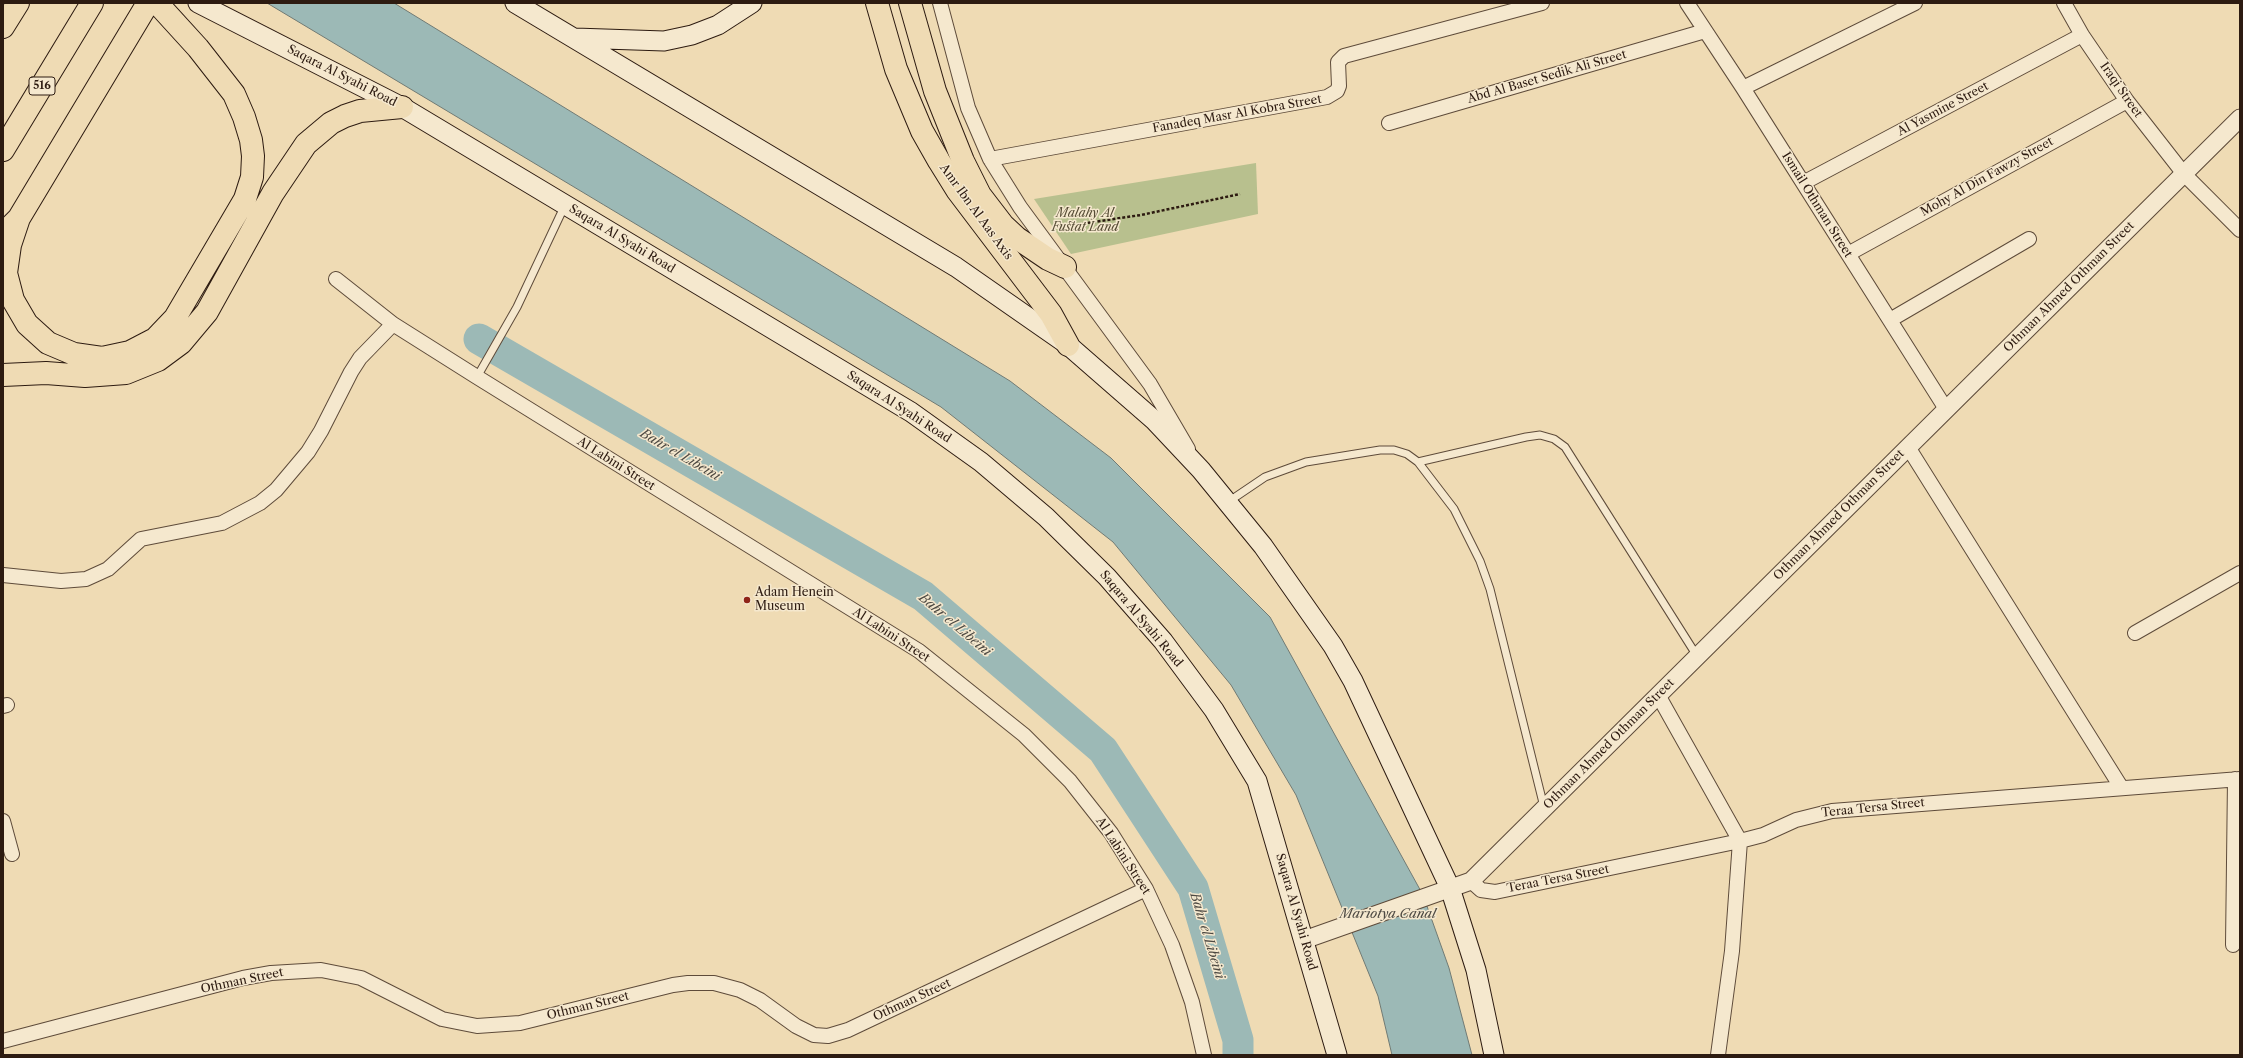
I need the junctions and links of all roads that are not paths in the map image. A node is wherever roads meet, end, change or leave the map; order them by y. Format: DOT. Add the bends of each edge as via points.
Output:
graph roads {
  1 [pos="92,3"];
  2 [pos="148,3"];
  3 [pos="157,3"];
  4 [pos="198,3"];
  5 [pos="515,3"];
  6 [pos="752,3"];
  7 [pos="877,3"];
  8 [pos="910,3"];
  9 [pos="940,3"];
  10 [pos="1542,3"];
  11 [pos="1687,3"];
  12 [pos="1915,3"];
  13 [pos="2064,3"];
  14 [pos="12,8"];
  15 [pos="3,27"];
  16 [pos="1705,30"];
  17 [pos="2082,35"];
  18 [pos="572,38"];
  19 [pos="1743,88"];
  20 [pos="2127,101"];
  21 [pos="402,107"];
  22 [pos="2240,118"];
  23 [pos="1389,123"];
  24 [pos="3,150"];
  25 [pos="990,159"];
  26 [pos="2184,174"];
  27 [pos="1803,183"];
  28 [pos="565,204"];
  29 [pos="19,218"];
  30 [pos="2240,230"];
  31 [pos="3,235"];
  32 [pos="2028,239"];
  33 [pos="1848,254"];
  34 [pos="1065,267"];
  35 [pos="336,279"];
  36 [pos="1890,320"];
  37 [pos="393,324"];
  38 [pos="1068,345"];
  39 [pos="3,375"];
  40 [pos="477,377"];
  41 [pos="1946,409"];
  42 [pos="1908,447"];
  43 [pos="1418,462"];
  44 [pos="1201,470"];
  45 [pos="1228,502"];
  46 [pos="2240,573"];
  47 [pos="3,575"];
  48 [pos="2135,633"];
  49 [pos="1698,656"];
  50 [pos="1658,695"];
  51 [pos="2237,779"];
  52 [pos="2121,788"];
  53 [pos="1545,808"];
  54 [pos="3,821"];
  55 [pos="1740,841"];
  56 [pos="12,854"];
  57 [pos="1471,881"];
  58 [pos="1450,888"];
  59 [pos="1146,889"];
  60 [pos="1312,937"];
  61 [pos="2233,944"];
  62 [pos="3,1041"];
  63 [pos="1204,1055"];
  64 [pos="1337,1055"];
  65 [pos="1494,1055"];
  66 [pos="1718,1055"];
  1 -- 24 [label="main road, 516"];
  2 -- 29 [label="main road"];
  3 -- 29 [label="main road" via="198,48 234,94 244,117 253,156 252,177 245,199 175,318 155,338 130,352 102,358 74,354 48,343 27,324 12,300 6,273 10,245"];
  4 -- 21 [label="main road, Saqara Al Syahi Road"];
  5 -- 18 [label="main road"];
  6 -- 18 [label="main road" via="718,25 692,35 664,41"];
  7 -- 38 [label="main road, Amr Ibn Al Aas Axis" via="896,69 922,131 956,190 1051,314"];
  8 -- 34 [label="main road" via="935,91 963,161 980,195 1003,225 1017,238"];
  9 -- 25 [label="street" via="968,108"];
  10 -- 25 [label="street, Fanadeq Masr Al Kobra Street" via="1344,56 1338,62 1337,91 1327,97"];
  11 -- 16 [label="street, Ismail Othman Street"];
  12 -- 19 [label="street"];
  13 -- 17 [label="street, Iraqi Street"];
  14 -- 15 [label="main road"];
  16 -- 19 [label="street, Ismail Othman Street"];
  16 -- 23 [label="street, Abd Al Baset Sedik Ali Street"];
  17 -- 20 [label="street, Iraqi Street"];
  17 -- 27 [label="street, Al Yasmine Street"];
  18 -- 38 [label="main road" via="956,267"];
  19 -- 27 [label="street, Ismail Othman Street"];
  20 -- 26 [label="street, Iraqi Street"];
  20 -- 33 [label="street, Mohy Al Din Fawzy Street"];
  21 -- 28 [label="main road, Saqara Al Syahi Road"];
  21 -- 39 [label="main road" via="360,111 345,116 331,123 306,144 273,193 207,312 181,343 158,360 119,373 85,376 46,373"];
  22 -- 26 [label="street, Othman Ahmed Othman Street"];
  25 -- 34 [label="street" via="1004,184"];
  26 -- 30 [label="street, Iraqi Street"];
  26 -- 41 [label="street, Othman Ahmed Othman Street"];
  27 -- 33 [label="street, Ismail Othman Street"];
  28 -- 40 [label="lane" via="516,307"];
  28 -- 60 [label="main road, Saqara Al Syahi Road" via="911,412 981,462 1040,512 1107,577 1163,641 1210,704 1257,780"];
  29 -- 31 [label="main road"];
  32 -- 36 [label="street"];
  33 -- 36 [label="street, Ismail Othman Street"];
  34 -- 44 [label="street" via="1150,384"];
  35 -- 37 [label="street, Al Labini Street"];
  36 -- 41 [label="street, Ismail Othman Street"];
  37 -- 40 [label="street, Al Labini Street"];
  37 -- 47 [label="street" via="360,358 308,452 276,490 260,503 222,523 142,539 108,569 86,579 61,581"];
  38 -- 44 [label="main road" via="1154,420"];
  40 -- 59 [label="street, Al Labini Street" via="919,651 1024,735 1070,781 1111,833"];
  41 -- 42 [label="street, Othman Ahmed Othman Street"];
  42 -- 49 [label="street, Othman Ahmed Othman Street"];
  42 -- 52 [label="street"];
  43 -- 45 [label="lane" via="1407,454 1394,450 1380,450 1306,462 1265,477"];
  43 -- 49 [label="lane" via="1533,436 1554,438 1565,447"];
  43 -- 53 [label="lane" via="1454,509 1480,561 1490,589"];
  44 -- 45 [label="main road"];
  45 -- 58 [label="main road" via="1263,546 1349,674"];
  46 -- 48 [label="street"];
  49 -- 50 [label="street, Othman Ahmed Othman Street"];
  50 -- 53 [label="street, Othman Ahmed Othman Street"];
  50 -- 55 [label="street"];
  51 -- 52 [label="street, Teraa Tersa Street"];
  51 -- 61 [label="street"];
  52 -- 55 [label="street, Teraa Tersa Street" via="1832,810 1796,820 1763,835"];
  53 -- 57 [label="street, Othman Ahmed Othman Street"];
  54 -- 56 [label="street"];
  55 -- 57 [label="street, Teraa Tersa Street" via="1495,892 1481,890"];
  55 -- 66 [label="street" via="1732,951"];
  57 -- 58 [label="street, Othman Ahmed Othman Street"];
  58 -- 60 [label="street, Othman Ahmed Othman Street"];
  58 -- 65 [label="main road" via="1476,970"];
  59 -- 62 [label="street, Othman Street" via="848,1030 828,1036 814,1035 796,1026 760,1000 740,990 714,983 673,985 520,1023 477,1026 442,1019 361,978 321,970 271,973 243,978"];
  59 -- 63 [label="street, Al Labini Street" via="1172,944 1192,1002"];
  60 -- 64 [label="main road, Saqara Al Syahi Road"];
}
